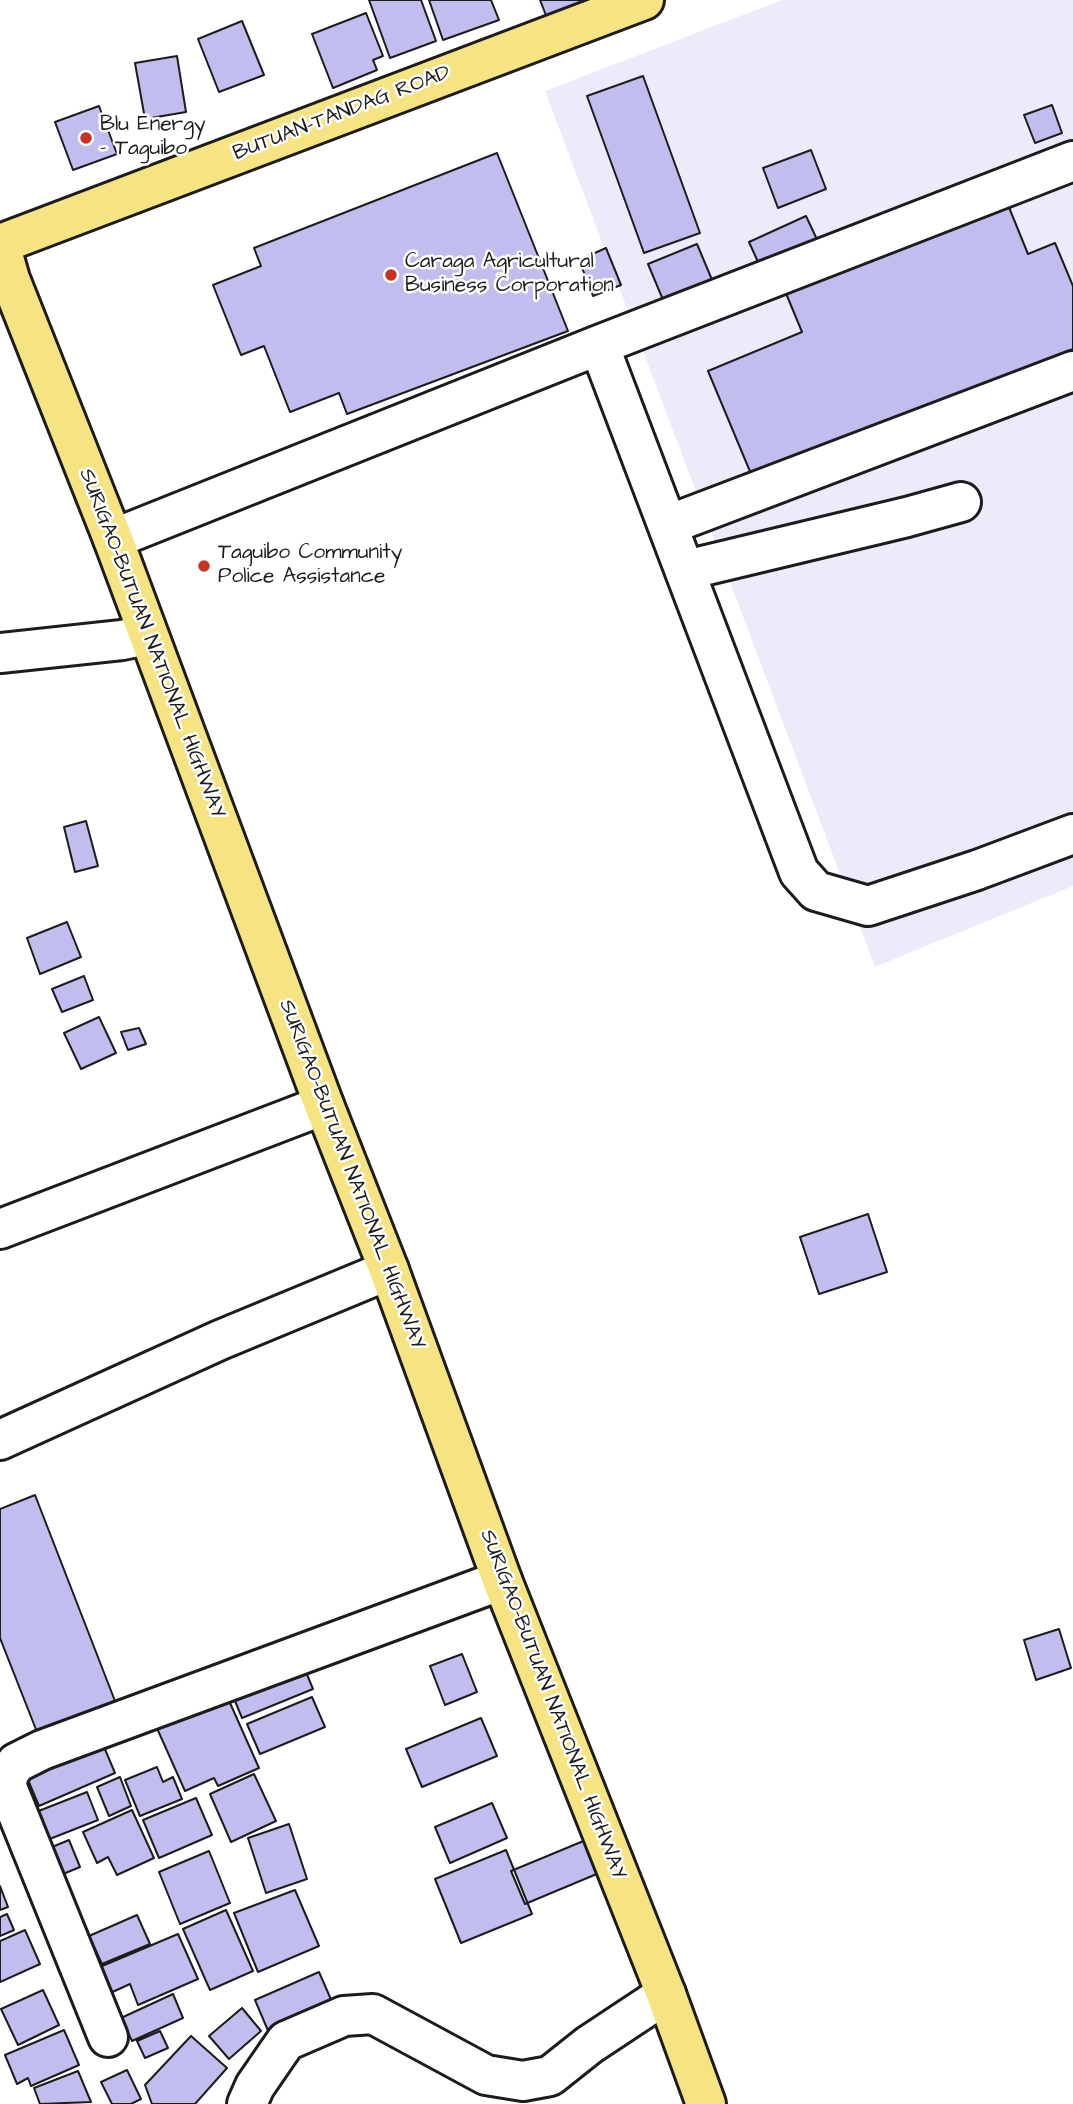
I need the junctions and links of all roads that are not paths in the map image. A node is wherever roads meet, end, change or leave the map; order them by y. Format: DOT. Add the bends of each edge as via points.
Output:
graph roads {
  1 [pos="644,0"];
  2 [pos="1073,161"];
  3 [pos="3,263"];
  4 [pos="599,345"];
  5 [pos="1073,371"];
  6 [pos="961,502"];
  7 [pos="668,525"];
  8 [pos="113,539"];
  9 [pos="686,570"];
  10 [pos="147,635"];
  11 [pos="0,653"];
  12 [pos="1073,834"];
  13 [pos="324,1105"];
  14 [pos="0,1228"];
  15 [pos="389,1270"];
  16 [pos="0,1440"];
  17 [pos="502,1580"];
  18 [pos="666,1994"];
  19 [pos="108,2037"];
  20 [pos="247,2104"];
  21 [pos="706,2104"];
  1 -- 3 [label="main road, BUTUAN-TANDAG ROAD"];
  2 -- 4 [label="street"];
  3 -- 8 [label="main road, SURIGAO-BUTUAN NATIONAL HIGHWAY"];
  4 -- 7 [label="street"];
  4 -- 8 [label="street"];
  5 -- 7 [label="street"];
  6 -- 9 [label="street"];
  7 -- 9 [label="street"];
  8 -- 10 [label="main road, SURIGAO-BUTUAN NATIONAL HIGHWAY"];
  9 -- 12 [label="street" via="799,872 816,891 868,906"];
  10 -- 11 [label="street"];
  10 -- 13 [label="main road, SURIGAO-BUTUAN NATIONAL HIGHWAY"];
  13 -- 14 [label="street"];
  13 -- 15 [label="main road, SURIGAO-BUTUAN NATIONAL HIGHWAY"];
  15 -- 16 [label="street" via="220,1340"];
  15 -- 17 [label="main road, SURIGAO-BUTUAN NATIONAL HIGHWAY"];
  17 -- 18 [label="main road, SURIGAO-BUTUAN NATIONAL HIGHWAY"];
  17 -- 19 [label="street" via="16,1763 8,1774 7,1787"];
  18 -- 20 [label="street" via="550,2076 523,2081 486,2075 373,2014 344,2016 286,2041"];
  18 -- 21 [label="main road, SURIGAO-BUTUAN NATIONAL HIGHWAY"];
}
